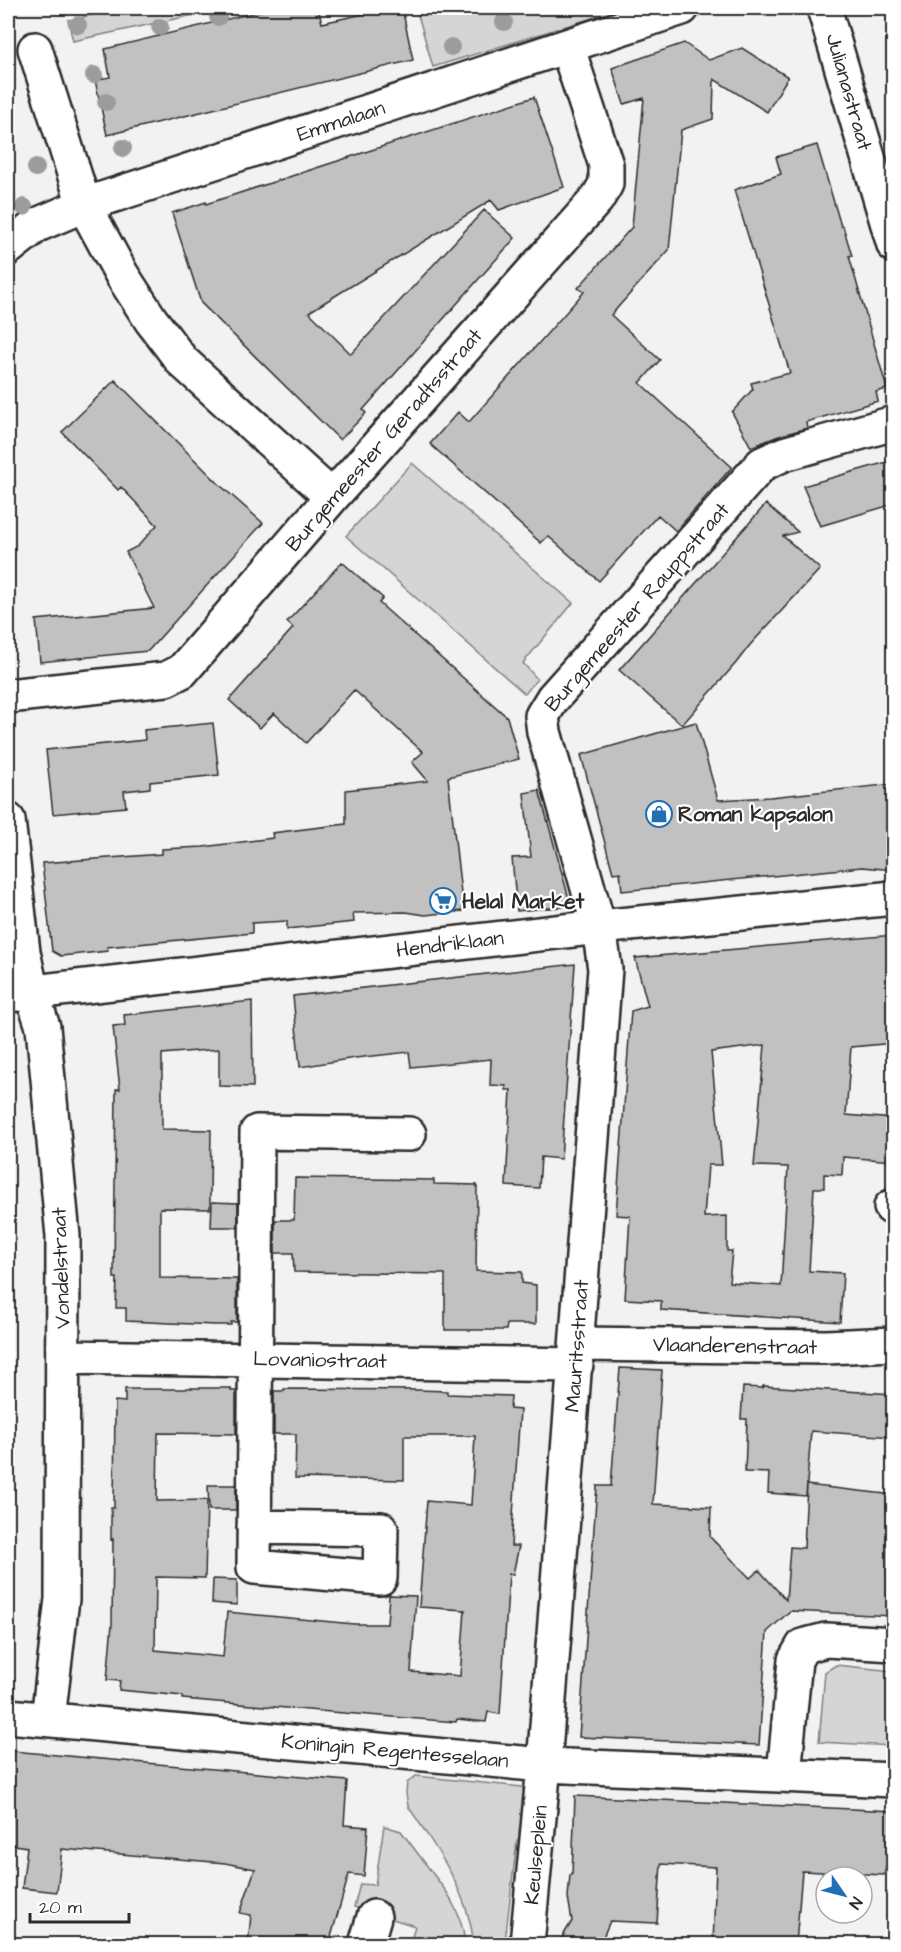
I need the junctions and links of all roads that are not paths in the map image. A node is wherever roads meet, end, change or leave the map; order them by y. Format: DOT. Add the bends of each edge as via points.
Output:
graph roads {
  1 [pos="682,8"];
  2 [pos="824,8"];
  3 [pos="567,46"];
  4 [pos="35,49"];
  5 [pos="84,205"];
  6 [pos="894,245"];
  7 [pos="8,248"];
  8 [pos="894,423"];
  9 [pos="332,497"];
  10 [pos="8,696"];
  11 [pos="8,820"];
  12 [pos="894,898"];
  13 [pos="599,927"];
  14 [pos="20,994"];
  15 [pos="409,1134"];
  16 [pos="894,1344"];
  17 [pos="577,1354"];
  18 [pos="64,1357"];
  19 [pos="255,1359"];
  20 [pos="254,1527"];
  21 [pos="894,1644"];
  22 [pos="8,1716"];
  23 [pos="48,1719"];
  24 [pos="544,1765"];
  25 [pos="784,1774"];
  26 [pos="894,1780"];
  27 [pos="527,1944"];
  1 -- 3 [label="street, Emmalaan"];
  2 -- 6 [label="street, Julianastraat"];
  3 -- 5 [label="street, Emmalaan"];
  3 -- 9 [label="street, Burgemeester Geradtsstraat" via="606,165 606,184 597,199"];
  4 -- 5 [label="street"];
  5 -- 7 [label="street, Emmalaan" via="37,225"];
  5 -- 9 [label="street" via="122,275 182,361"];
  8 -- 13 [label="street, Burgemeester Rauppstraat" via="784,454 762,464 553,698 542,716"];
  9 -- 10 [label="street, Burgemeester Geradtsstraat" via="182,671 166,679"];
  11 -- 14 [label="street, Vondelstraat" via="22,952"];
  12 -- 13 [label="street, Hendriklaan"];
  13 -- 14 [label="street, Hendriklaan"];
  13 -- 17 [label="street, Mauritsstraat" via="605,969"];
  14 -- 18 [label="street, Vondelstraat" via="44,1028 62,1225"];
  15 -- 19 [label="street" via="257,1132"];
  16 -- 17 [label="street, Vlaanderenstraat"];
  17 -- 19 [label="street, Lovaniostraat"];
  17 -- 24 [label="street, Mauritsstraat"];
  18 -- 19 [label="street, Lovaniostraat"];
  18 -- 23 [label="street, Vondelstraat" via="62,1599"];
  19 -- 20 [label="street"];
  21 -- 25 [label="street" via="826,1640 803,1646 795,1660"];
  22 -- 23 [label="street, Koningin Regentesselaan"];
  23 -- 24 [label="street, Koningin Regentesselaan"];
  24 -- 25 [label="street, Koningin Regentesselaan"];
  24 -- 27 [label="street, Keulseplein"];
  25 -- 26 [label="street, Koningin Regentesselaan"];
}
